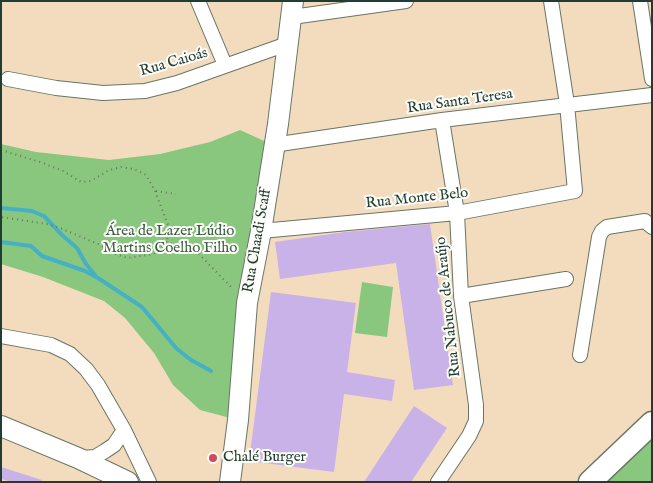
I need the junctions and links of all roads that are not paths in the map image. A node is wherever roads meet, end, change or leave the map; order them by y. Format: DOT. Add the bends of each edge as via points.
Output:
graph roads {
  1 [pos="198,1"];
  2 [pos="406,1"];
  3 [pos="551,1"];
  4 [pos="640,1"];
  5 [pos="292,9"];
  6 [pos="287,44"];
  7 [pos="225,65"];
  8 [pos="652,78"];
  9 [pos="8,79"];
  10 [pos="652,95"];
  11 [pos="567,104"];
  12 [pos="442,120"];
  13 [pos="274,145"];
  14 [pos="457,213"];
  15 [pos="652,227"];
  16 [pos="262,231"];
  17 [pos="566,279"];
  18 [pos="461,296"];
  19 [pos="1,336"];
  20 [pos="580,355"];
  21 [pos="652,423"];
  22 [pos="1,426"];
  23 [pos="124,430"];
  24 [pos="78,458"];
  25 [pos="128,482"];
  26 [pos="149,482"];
  27 [pos="230,482"];
  28 [pos="438,482"];
  29 [pos="590,482"];
  1 -- 7 [label="street"];
  2 -- 5 [label="street"];
  3 -- 11 [label="street"];
  4 -- 8 [label="street"];
  5 -- 6 [label="street, Rua Chaadi Scaff"];
  6 -- 7 [label="street, Rua Caioás"];
  6 -- 13 [label="street, Rua Chaadi Scaff"];
  7 -- 9 [label="street, Rua Caioás" via="145,91 103,93"];
  10 -- 11 [label="street, Rua Santa Teresa"];
  11 -- 12 [label="street, Rua Santa Teresa"];
  11 -- 14 [label="street, Rua Monte Belo" via="575,191"];
  12 -- 13 [label="street, Rua Santa Teresa"];
  12 -- 14 [label="street, Rua Nabuco de Araújo"];
  13 -- 16 [label="street, Rua Chaadi Scaff"];
  14 -- 16 [label="street, Rua Monte Belo"];
  14 -- 18 [label="street, Rua Nabuco de Araújo"];
  15 -- 20 [label="street" via="645,221 607,227 602,231"];
  16 -- 27 [label="street, Rua Chaadi Scaff" via="247,303"];
  17 -- 18 [label="street"];
  18 -- 28 [label="street, Rua Nabuco de Araújo" via="476,421"];
  19 -- 23 [label="street" via="51,345 70,354 98,385"];
  21 -- 29 [label="main road"];
  22 -- 24 [label="street"];
  23 -- 24 [label="street" via="114,445 105,451 95,457"];
  23 -- 26 [label="street"];
  24 -- 25 [label="street"];
}
